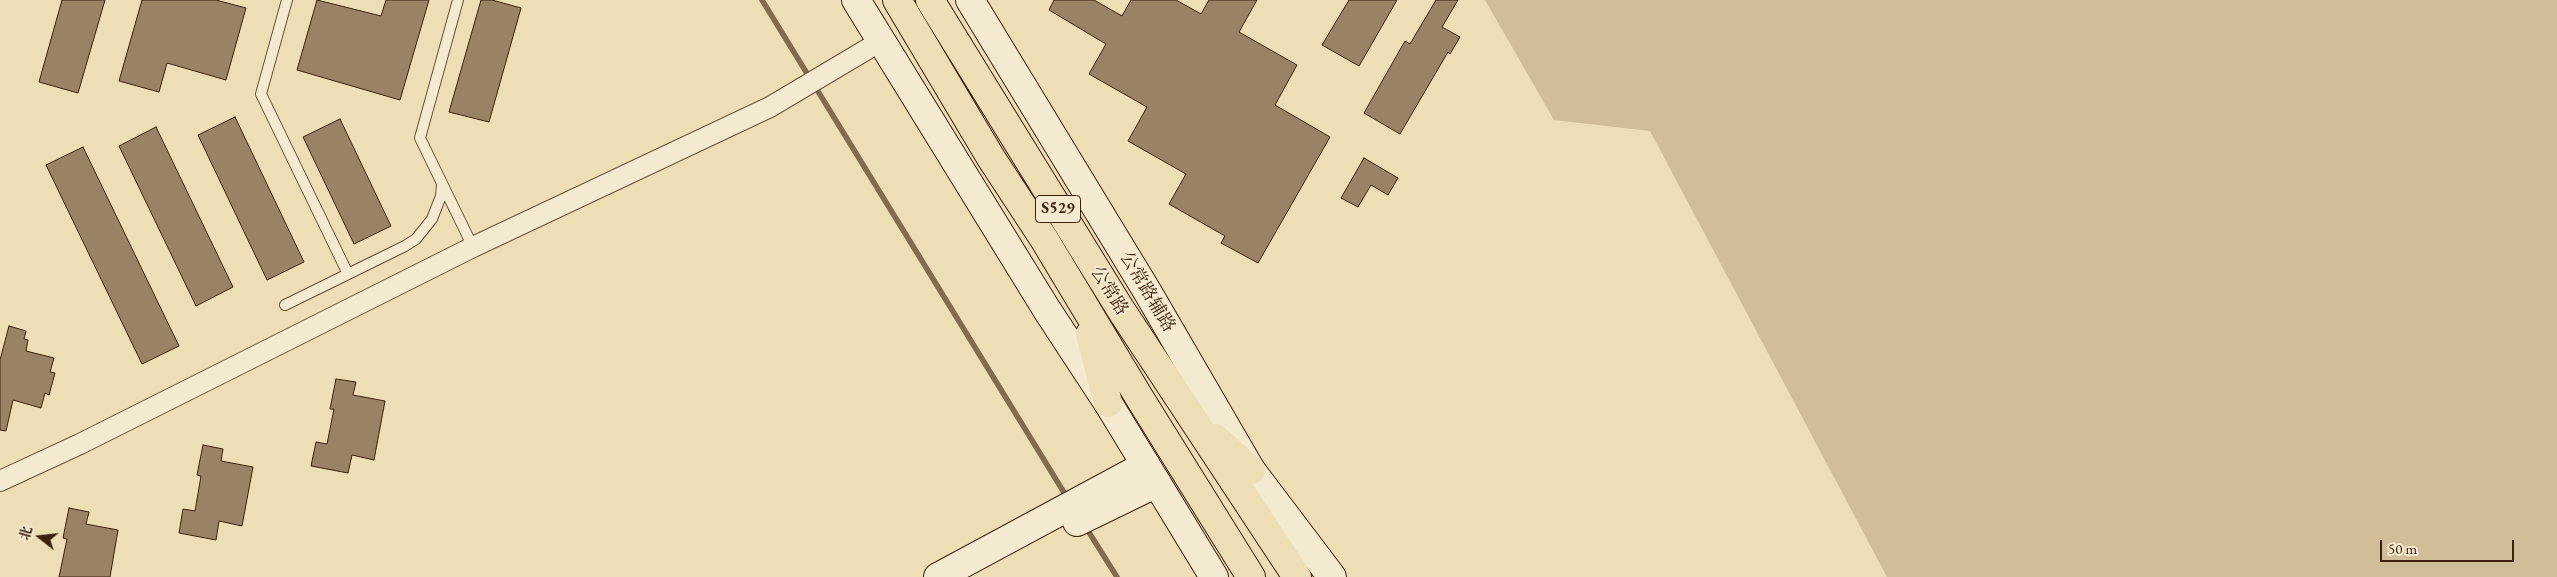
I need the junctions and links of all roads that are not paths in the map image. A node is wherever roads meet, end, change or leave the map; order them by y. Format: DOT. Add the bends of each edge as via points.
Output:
graph roads {
  1 [pos="288,0"];
  2 [pos="458,0"];
  3 [pos="856,0"];
  4 [pos="897,0"];
  5 [pos="930,0"];
  6 [pos="970,0"];
  7 [pos="881,41"];
  8 [pos="442,184"];
  9 [pos="473,247"];
  10 [pos="348,274"];
  11 [pos="1082,304"];
  12 [pos="284,305"];
  13 [pos="1108,403"];
  14 [pos="1190,416"];
  15 [pos="1252,470"];
  16 [pos="1151,474"];
  17 [pos="0,481"];
  18 [pos="1045,528"];
  19 [pos="938,577"];
  20 [pos="977,577"];
  21 [pos="1214,577"];
  22 [pos="1251,577"];
  23 [pos="1297,577"];
  24 [pos="1332,577"];
  1 -- 10 [label="lane" via="262,94"];
  2 -- 8 [label="lane" via="420,138"];
  3 -- 7 [label="main road"];
  4 -- 11 [label="main road, 公常路 / S529"];
  5 -- 14 [label="main road, 公常路 / S529"];
  6 -- 15 [label="main road, 公常路辅路"];
  7 -- 9 [label="street" via="783,100"];
  7 -- 13 [label="main road"];
  8 -- 9 [label="lane"];
  8 -- 10 [label="lane" via="435,214 416,239"];
  9 -- 17 [label="street"];
  10 -- 12 [label="lane"];
  11 -- 13 [label="main road"];
  11 -- 22 [label="main road, 公常路 / S529"];
  13 -- 16 [label="main road"];
  14 -- 15 [label="main road"];
  14 -- 23 [label="main road, 公常路 / S529"];
  15 -- 24 [label="main road, 公常路辅路"];
  16 -- 18 [label="main road"];
  16 -- 21 [label="main road"];
  18 -- 19 [label="main road"];
  18 -- 20 [label="main road"];
}
